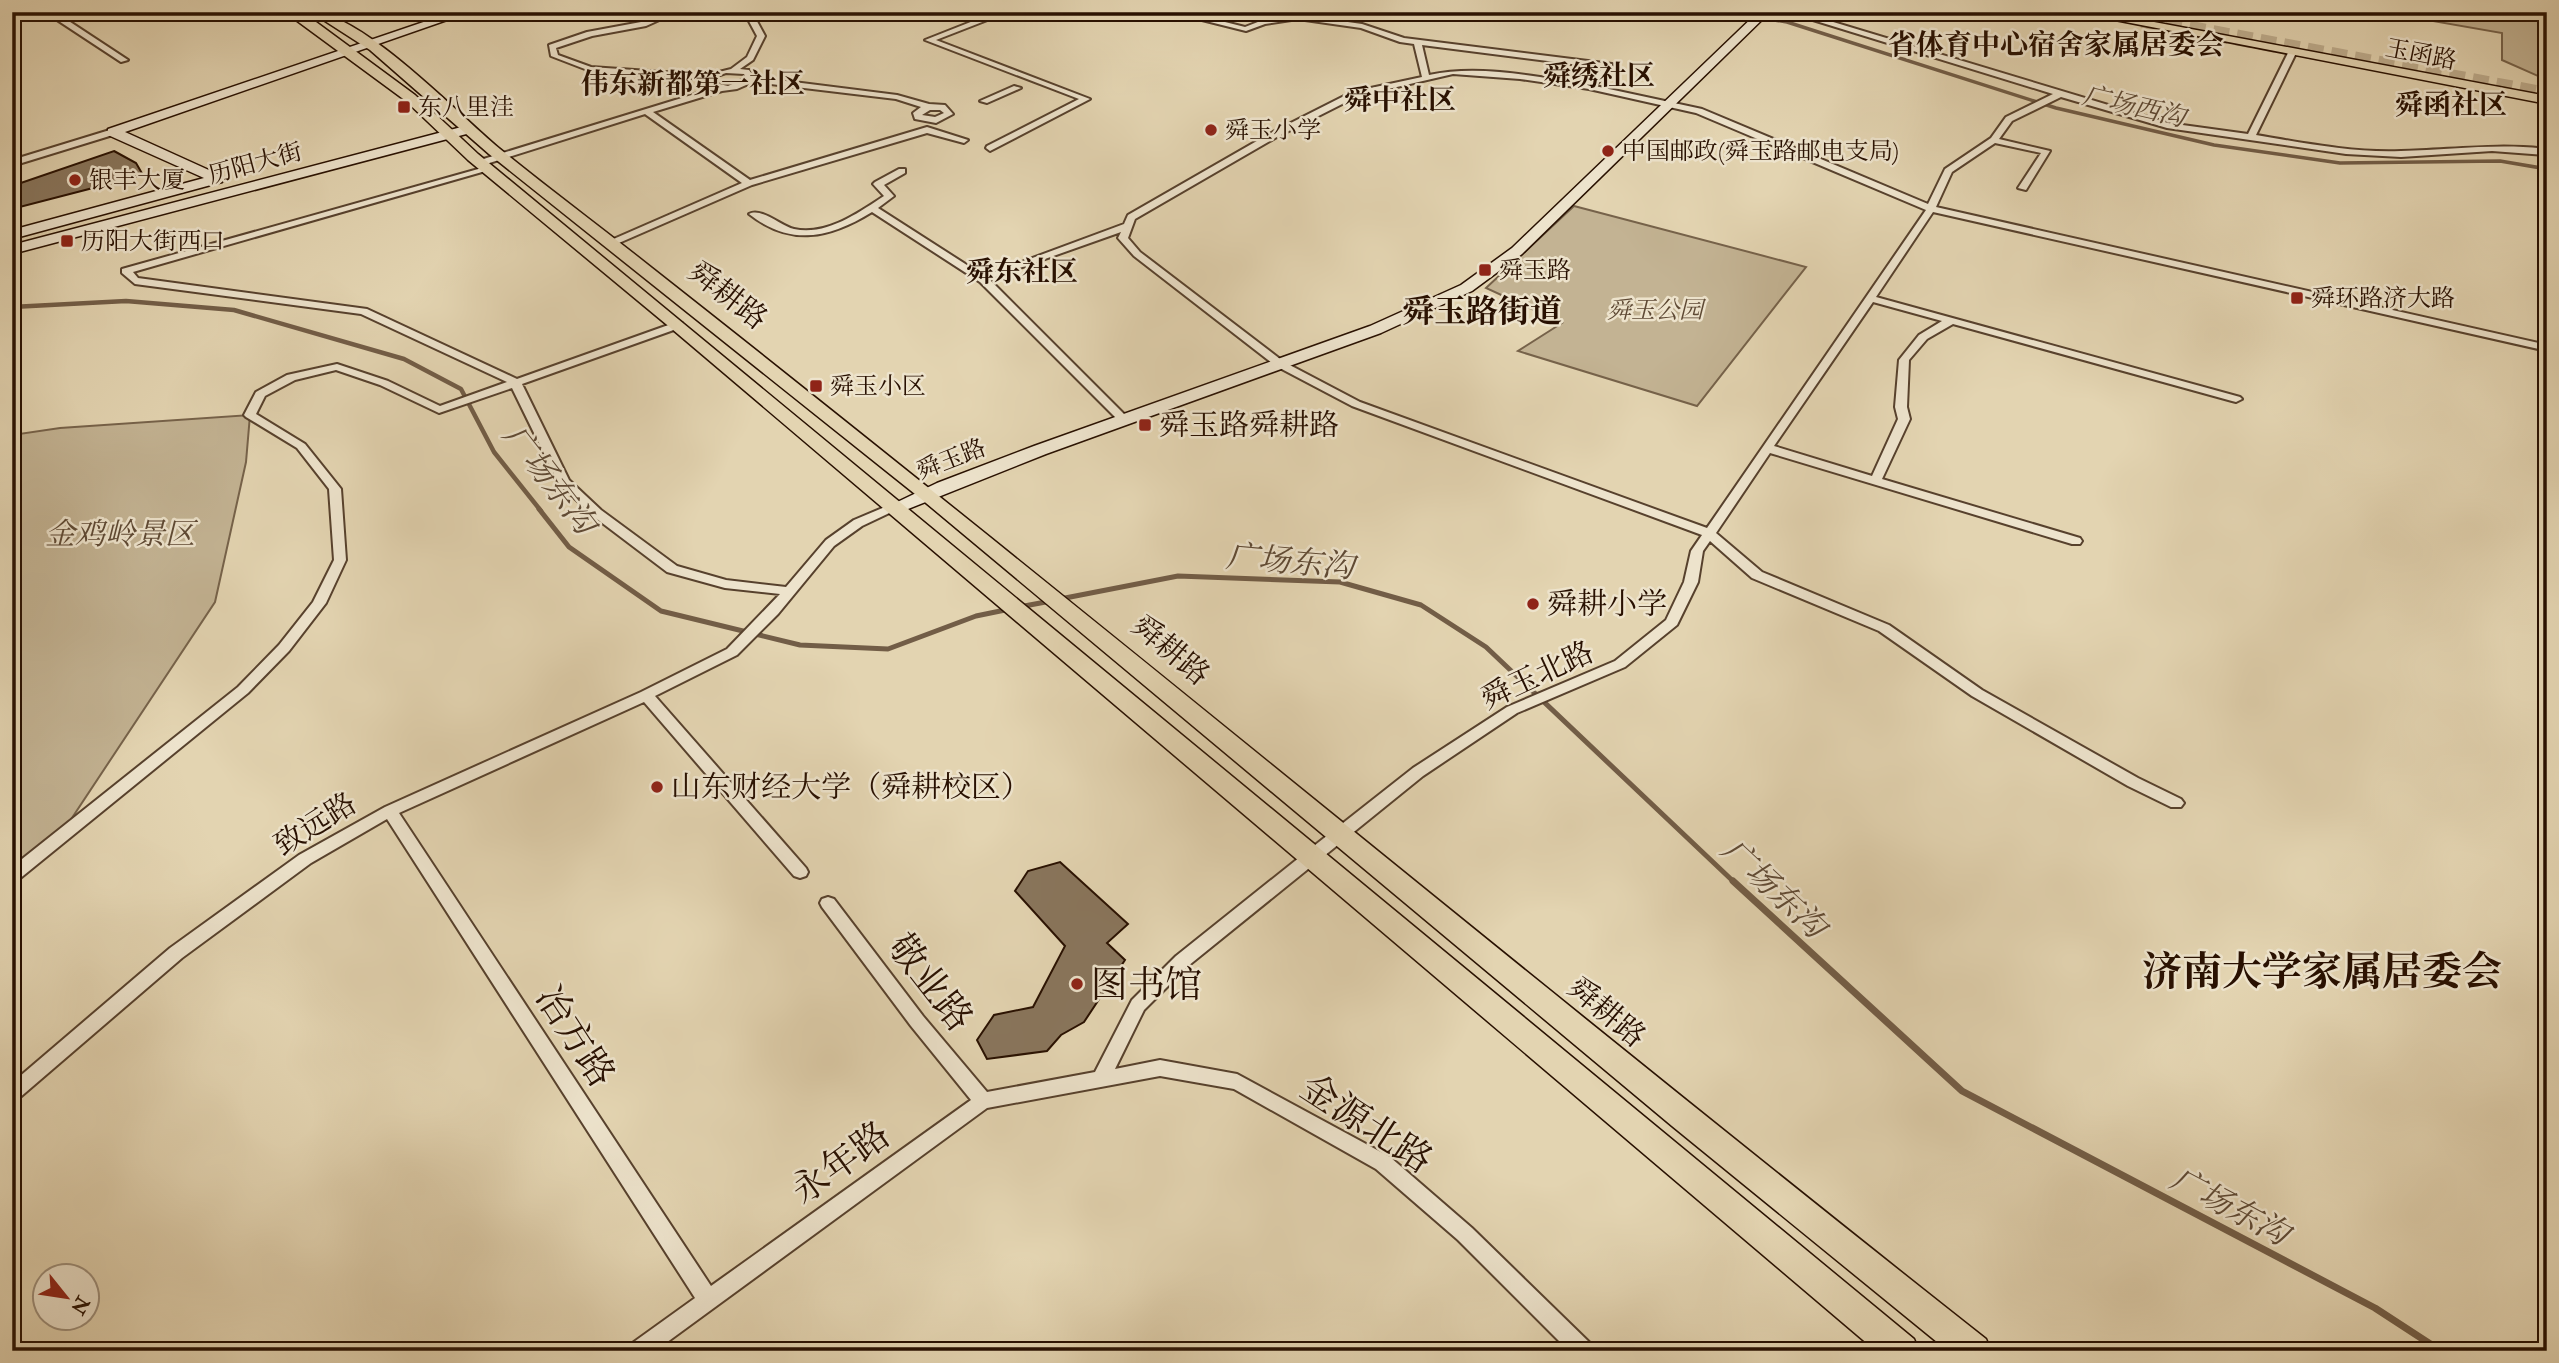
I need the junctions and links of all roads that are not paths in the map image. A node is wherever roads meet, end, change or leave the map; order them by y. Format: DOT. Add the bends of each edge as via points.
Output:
graph roads {
  1 [pos="49,12"];
  2 [pos="291,12"];
  3 [pos="317,12"];
  4 [pos="465,12"];
  5 [pos="477,12"];
  6 [pos="673,12"];
  7 [pos="748,12"];
  8 [pos="1004,12"];
  9 [pos="1174,12"];
  10 [pos="1791,12"];
  11 [pos="2080,12"];
  12 [pos="2110,12"];
  13 [pos="1761,16"];
  14 [pos="1417,42"];
  15 [pos="372,45"];
  16 [pos="348,51"];
  17 [pos="2292,52"];
  18 [pos="124,60"];
  19 [pos="734,70"];
  20 [pos="1426,77"];
  21 [pos="751,79"];
  22 [pos="707,82"];
  23 [pos="1588,87"];
  24 [pos="722,88"];
  25 [pos="1017,88"];
  26 [pos="2060,94"];
  27 [pos="2547,95"];
  28 [pos="2547,100"];
  29 [pos="984,101"];
  30 [pos="1672,103"];
  31 [pos="928,107"];
  32 [pos="646,111"];
  33 [pos="936,120"];
  34 [pos="467,127"];
  35 [pos="927,130"];
  36 [pos="113,132"];
  37 [pos="448,133"];
  38 [pos="2255,137"];
  39 [pos="1994,140"];
  40 [pos="964,141"];
  41 [pos="990,148"];
  42 [pos="2547,152"];
  43 [pos="498,154"];
  44 [pos="12,163"];
  45 [pos="479,163"];
  46 [pos="902,172"];
  47 [pos="217,179"];
  48 [pos="749,183"];
  49 [pos="2023,188"];
  50 [pos="872,208"];
  51 [pos="1931,209"];
  52 [pos="754,214"];
  53 [pos="1127,226"];
  54 [pos="12,236"];
  55 [pos="12,243"];
  56 [pos="612,243"];
  57 [pos="12,250"];
  58 [pos="984,280"];
  59 [pos="1870,298"];
  60 [pos="1952,320"];
  61 [pos="678,325"];
  62 [pos="2547,348"];
  63 [pos="1280,364"];
  64 [pos="515,382"];
  65 [pos="2236,399"];
  66 [pos="1125,421"];
  67 [pos="1767,448"];
  68 [pos="1875,481"];
  69 [pos="927,494"];
  70 [pos="896,507"];
  71 [pos="1709,533"];
  72 [pos="2076,541"];
  73 [pos="789,591"];
  74 [pos="646,695"];
  75 [pos="2176,803"];
  76 [pos="390,811"];
  77 [pos="1340,835"];
  78 [pos="1311,857"];
  79 [pos="800,872"];
  80 [pos="12,876"];
  81 [pos="828,904"];
  82 [pos="1102,1077"];
  83 [pos="12,1094"];
  84 [pos="983,1101"];
  85 [pos="707,1298"];
  86 [pos="638,1351"];
  87 [pos="1584,1351"];
  88 [pos="1902,1351"];
  89 [pos="1974,1351"];
  1 -- 18 [label="street"];
  2 -- 16 [label="main road, 舜耕路"];
  3 -- 15 [label="main road, 舜耕路"];
  4 -- 15 [label="street"];
  5 -- 15 [label="street"];
  6 -- 22 [label="street" via="552,47 555,56 590,69"];
  7 -- 19 [label="street" via="761,36 757,50"];
  8 -- 41 [label="street" via="929,40 1086,99"];
  9 -- 14 [label="street" via="1246,29 1298,17 1362,26"];
  10 -- 26 [label="street"];
  11 -- 17 [label="main road, 玉函路"];
  12 -- 27 [label="main road, 玉函路"];
  13 -- 30 [label="street, 舜玉路"];
  14 -- 20 [label="street"];
  14 -- 23 [label="street" via="1609,66"];
  15 -- 16 [label="street"];
  15 -- 34 [label="main road, 舜耕路"];
  16 -- 36 [label="street"];
  16 -- 37 [label="main road, 舜耕路" via="397,86"];
  17 -- 26 [label="street" via="2251,137 2167,125"];
  17 -- 28 [label="main road, 玉函路"];
  19 -- 21 [label="street" via="746,72"];
  19 -- 22 [label="street"];
  20 -- 23 [label="street" via="1453,72"];
  20 -- 53 [label="street" via="1354,94 1197,178 1130,217"];
  21 -- 24 [label="street"];
  21 -- 31 [label="street" via="897,97"];
  22 -- 24 [label="street"];
  22 -- 43 [label="street"];
  23 -- 30 [label="street"];
  24 -- 32 [label="street"];
  25 -- 29 [label="street"];
  26 -- 39 [label="street, 舜玉北路" via="2009,119"];
  30 -- 51 [label="street"];
  30 -- 63 [label="street, 舜玉路" via="1480,281 1443,302"];
  31 -- 33 [label="street" via="916,115"];
  31 -- 33 [label="street" via="949,110 948,116"];
  32 -- 43 [label="street"];
  32 -- 48 [label="street"];
  33 -- 35 [label="street"];
  34 -- 37 [label="street, 历阳大街"];
  34 -- 43 [label="main road, 舜耕路"];
  35 -- 40 [label="street"];
  35 -- 48 [label="street"];
  36 -- 44 [label="street"];
  36 -- 47 [label="street"];
  37 -- 45 [label="main road, 舜耕路"];
  37 -- 55 [label="street, 历阳大街" via="42,240"];
  37 -- 57 [label="street, 历阳大街"];
  38 -- 42 [label="street" via="2358,153 2480,146"];
  39 -- 49 [label="street" via="2046,150"];
  39 -- 51 [label="street, 舜玉北路" via="1948,171"];
  43 -- 45 [label="street"];
  43 -- 56 [label="main road, 舜耕路"];
  45 -- 61 [label="main road, 舜耕路"];
  45 -- 64 [label="street" via="126,271 135,281 363,311"];
  46 -- 50 [label="street" via="878,184 889,196"];
  47 -- 54 [label="street"];
  47 -- 55 [label="street" via="220,182 214,187 197,194"];
  48 -- 56 [label="street"];
  50 -- 52 [label="street" via="819,232 793,232"];
  50 -- 58 [label="street"];
  51 -- 59 [label="street, 舜玉北路"];
  51 -- 62 [label="street"];
  53 -- 58 [label="street"];
  53 -- 63 [label="street" via="1123,238 1137,254"];
  56 -- 69 [label="main road, 舜耕路"];
  58 -- 66 [label="street"];
  59 -- 60 [label="street"];
  59 -- 67 [label="street, 舜玉北路"];
  60 -- 65 [label="street"];
  60 -- 68 [label="street" via="1923,337 1903,360 1904,419"];
  61 -- 64 [label="street"];
  61 -- 70 [label="main road, 舜耕路"];
  63 -- 66 [label="street, 舜玉路"];
  63 -- 71 [label="street" via="1356,404"];
  64 -- 73 [label="street" via="564,482 597,513 672,569 725,584"];
  64 -- 80 [label="street" via="439,410 384,383 337,367 291,377 260,394 250,415 301,446 335,489 340,561 319,603 243,690"];
  66 -- 69 [label="street, 舜玉路"];
  67 -- 68 [label="street"];
  67 -- 71 [label="street, 舜玉北路"];
  68 -- 72 [label="street"];
  69 -- 70 [label="street, 舜玉路"];
  69 -- 77 [label="main road, 舜耕路"];
  70 -- 73 [label="street, 致远路" via="858,523 830,543"];
  70 -- 78 [label="main road, 舜耕路"];
  71 -- 75 [label="street" via="1757,575 1884,628 1977,693"];
  71 -- 77 [label="street, 舜玉北路" via="1696,551 1691,582 1672,622 1620,664 1512,710 1418,772"];
  73 -- 74 [label="street, 致远路" via="735,648"];
  74 -- 76 [label="street, 致远路"];
  74 -- 79 [label="street"];
  76 -- 83 [label="street, 致远路" via="305,859 176,953"];
  76 -- 85 [label="street, 冶方路"];
  77 -- 78 [label="street, 舜玉北路"];
  77 -- 89 [label="main road, 舜耕路"];
  78 -- 82 [label="street, 舜玉北路" via="1182,961 1138,1005"];
  78 -- 88 [label="main road, 舜耕路"];
  81 -- 84 [label="street, 敬业路"];
  82 -- 84 [label="street, 永年路"];
  82 -- 87 [label="street, 金源北路" via="1160,1068 1237,1082 1384,1163 1465,1234"];
  84 -- 85 [label="street, 永年路"];
  85 -- 86 [label="street, 永年路"];
}
